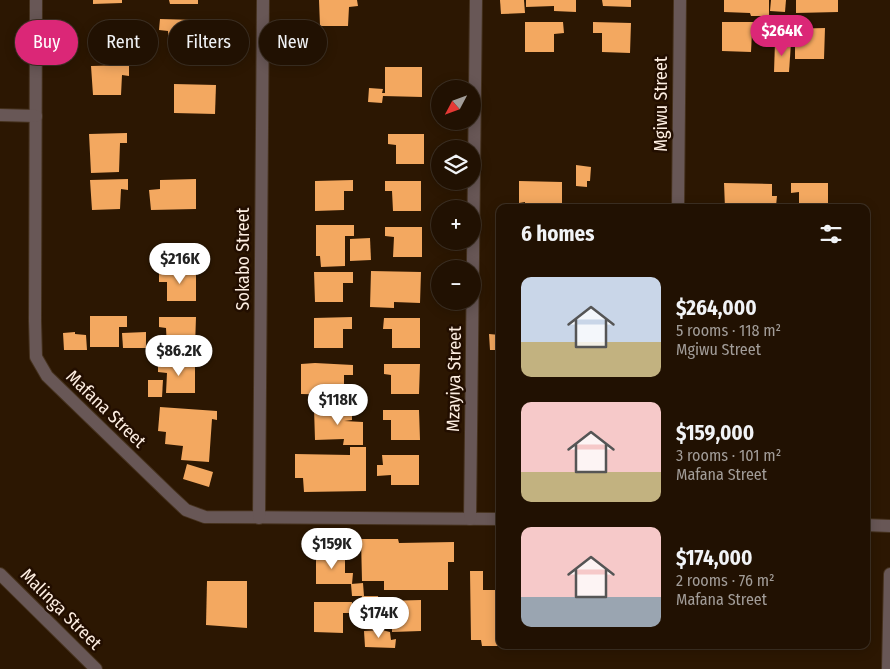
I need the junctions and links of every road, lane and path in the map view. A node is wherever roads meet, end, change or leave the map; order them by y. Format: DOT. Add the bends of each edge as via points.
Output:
graph roads {
  1 [pos="36,0"];
  2 [pos="263,0"];
  3 [pos="476,0"];
  4 [pos="680,0"];
  5 [pos="0,115"];
  6 [pos="36,116"];
  7 [pos="678,204"];
  8 [pos="258,518"];
  9 [pos="470,518"];
  10 [pos="496,519"];
  11 [pos="870,525"];
  12 [pos="890,526"];
  13 [pos="0,574"];
  14 [pos="890,574"];
  15 [pos="96,669"];
  16 [pos="888,669"];
  1 -- 6 [label="street, Mafana Street"];
  2 -- 8 [label="street, Sokabo Street"];
  3 -- 9 [label="street, Mzayiya Street"];
  4 -- 7 [label="street, Mgiwu Street"];
  5 -- 6 [label="street"];
  6 -- 8 [label="street, Mafana Street" via="36,357 47,376 186,510 205,517"];
  8 -- 9 [label="street, Mafana Street"];
  9 -- 10 [label="street, Mafana Street"];
  11 -- 12 [label="street"];
  13 -- 15 [label="street, Malinga Street"];
  14 -- 16 [label="street"];
}
